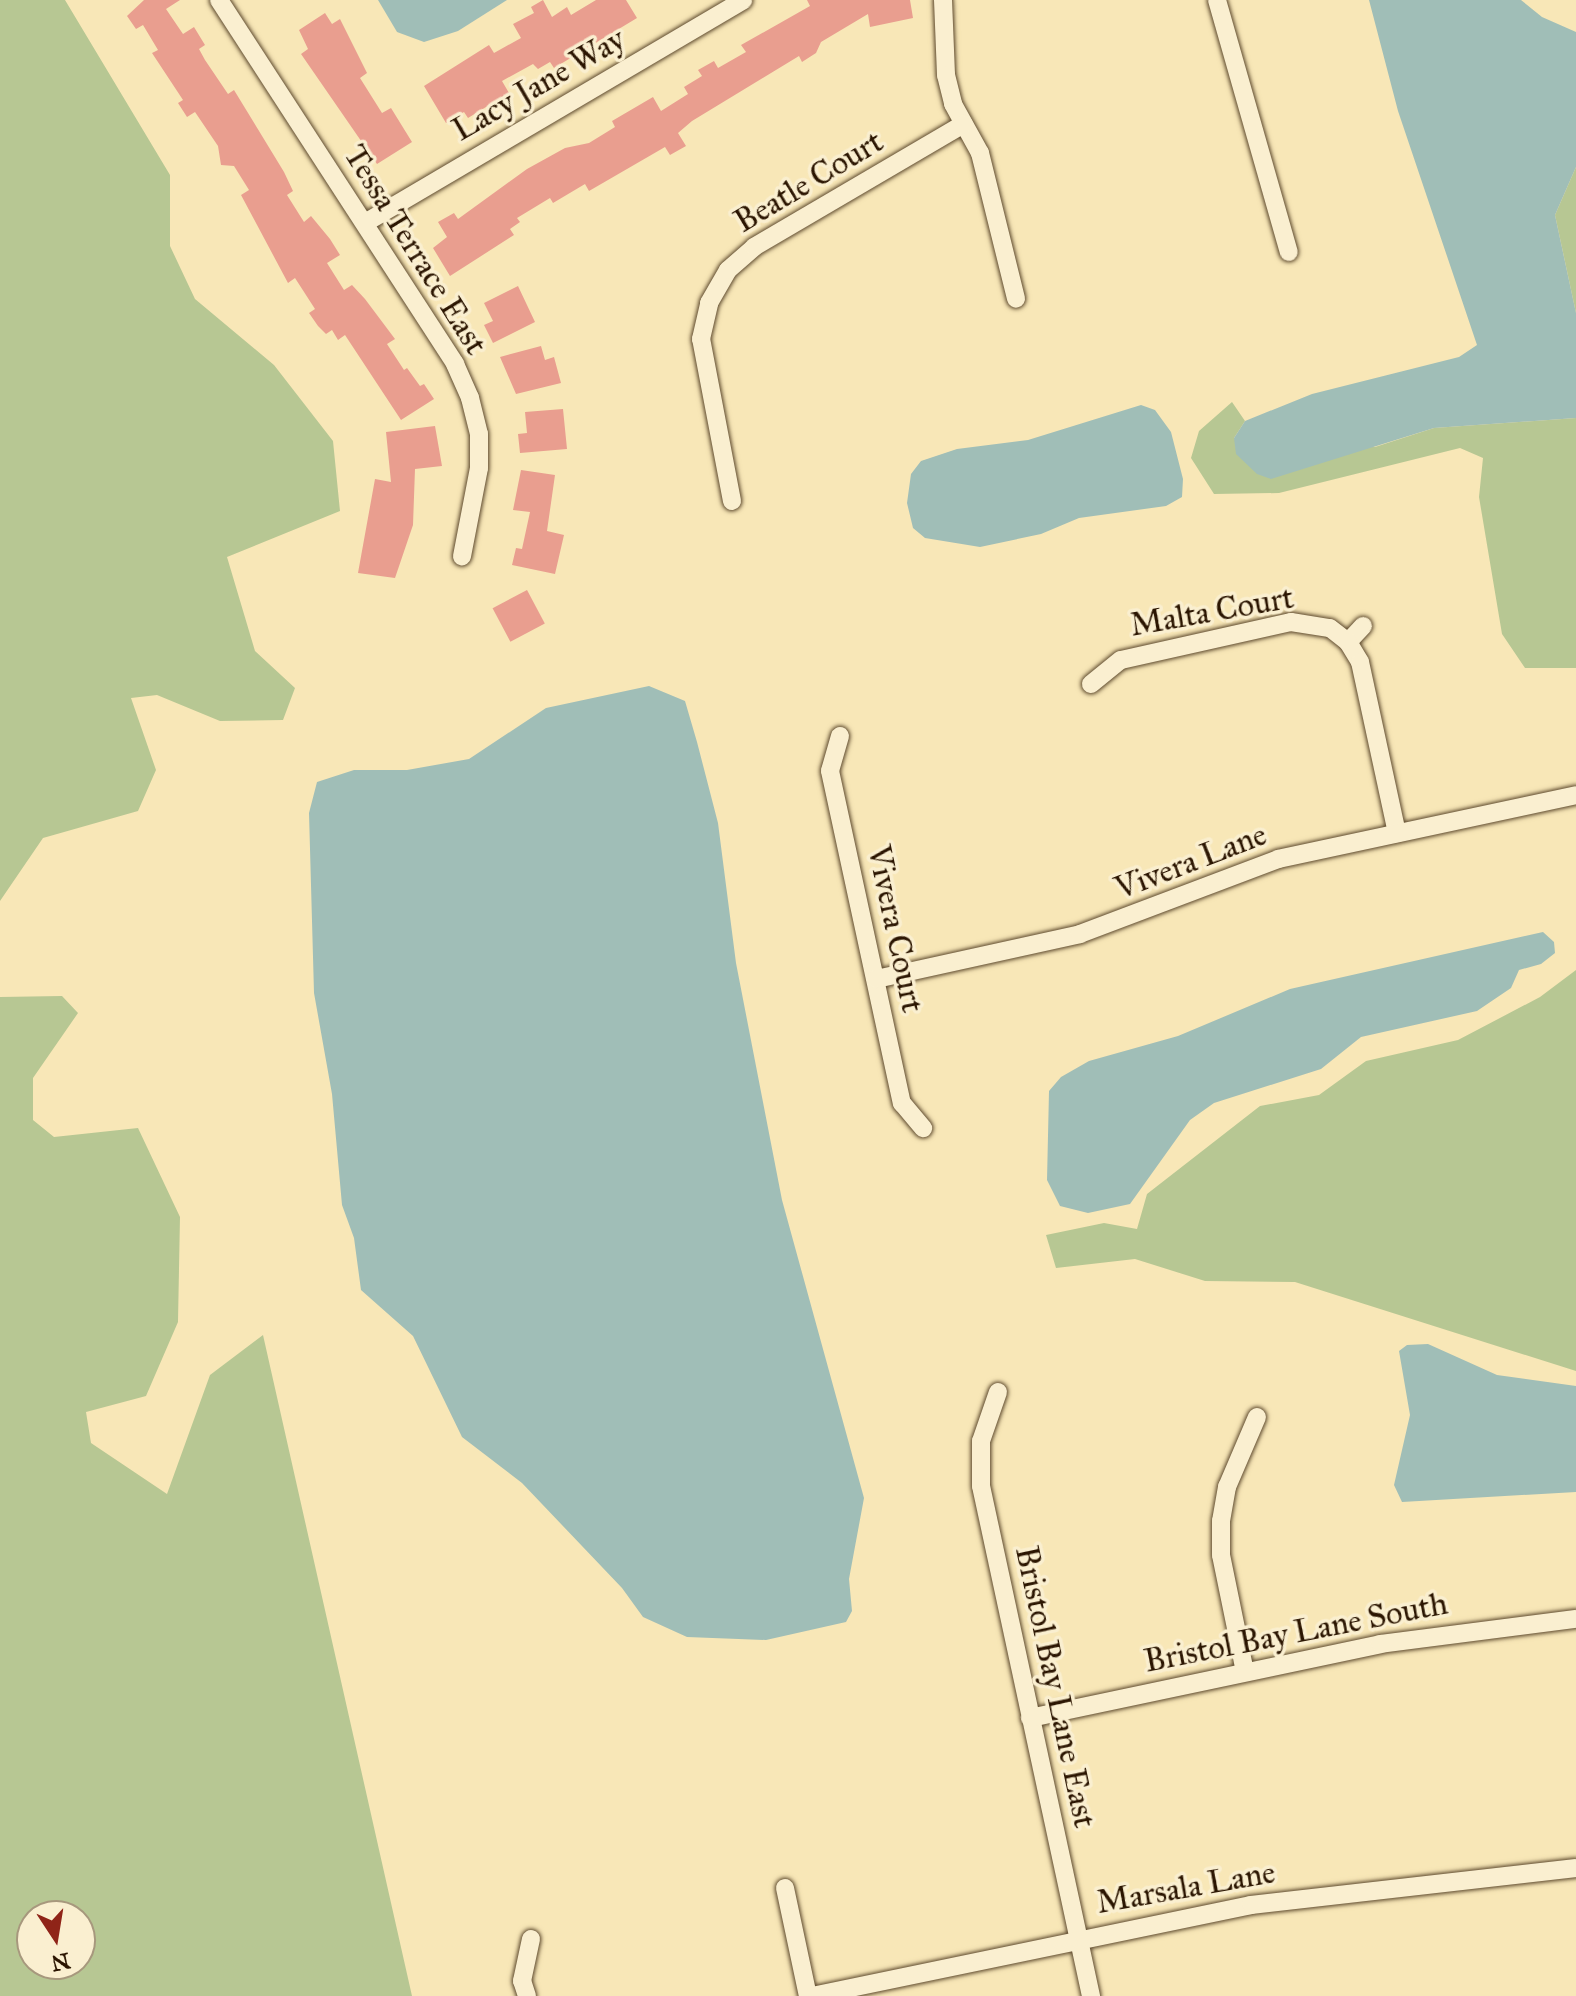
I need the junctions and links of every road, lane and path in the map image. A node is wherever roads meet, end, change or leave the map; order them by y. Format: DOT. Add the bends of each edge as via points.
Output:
graph roads {
  1 [pos="219,0"];
  2 [pos="743,0"];
  3 [pos="943,0"];
  4 [pos="1217,0"];
  5 [pos="964,124"];
  6 [pos="365,223"];
  7 [pos="1289,252"];
  8 [pos="1016,299"];
  9 [pos="732,501"];
  10 [pos="462,556"];
  11 [pos="1363,626"];
  12 [pos="1348,642"];
  13 [pos="1091,684"];
  14 [pos="840,736"];
  15 [pos="1576,795"];
  16 [pos="1397,833"];
  17 [pos="876,979"];
  18 [pos="923,1128"];
  19 [pos="998,1392"];
  20 [pos="1257,1417"];
  21 [pos="1576,1619"];
  22 [pos="1245,1672"];
  23 [pos="1030,1718"];
  24 [pos="1576,1868"];
  25 [pos="785,1888"];
  26 [pos="1079,1938"];
  27 [pos="531,1939"];
  28 [pos="527,1996"];
  29 [pos="810,1996"];
  30 [pos="1091,1996"];
  1 -- 6 [label="street, Tessa Terrace East"];
  2 -- 6 [label="street, Lacy Jane Way"];
  3 -- 5 [label="street" via="946,75"];
  4 -- 7 [label="street"];
  5 -- 8 [label="street" via="980,153"];
  5 -- 9 [label="street, Beatle Court" via="754,247 728,270 709,303 701,339"];
  6 -- 10 [label="street, Tessa Terrace East" via="455,364 470,398 479,434 479,468"];
  11 -- 12 [label="street"];
  12 -- 13 [label="street, Malta Court" via="1330,628 1291,622 1121,660"];
  12 -- 16 [label="street" via="1360,662"];
  14 -- 17 [label="street, Vivera Court" via="830,771"];
  15 -- 16 [label="street, Vivera Lane"];
  16 -- 17 [label="street, Vivera Lane" via="1253,867 1080,934"];
  17 -- 18 [label="street, Vivera Court" via="902,1103"];
  19 -- 23 [label="street, Bristol Bay Lane East" via="978,1463"];
  20 -- 22 [label="street" via="1227,1487 1221,1521 1221,1555"];
  21 -- 22 [label="street, Bristol Bay Lane South" via="1461,1631"];
  22 -- 23 [label="street, Bristol Bay Lane South"];
  23 -- 26 [label="street, Bristol Bay Lane East"];
  24 -- 26 [label="street, Marsala Lane" via="1281,1900"];
  25 -- 29 [label="street"];
  26 -- 29 [label="street, Marsala Lane"];
  26 -- 30 [label="street, Bristol Bay Lane East"];
  27 -- 28 [label="street" via="522,1981"];
}
